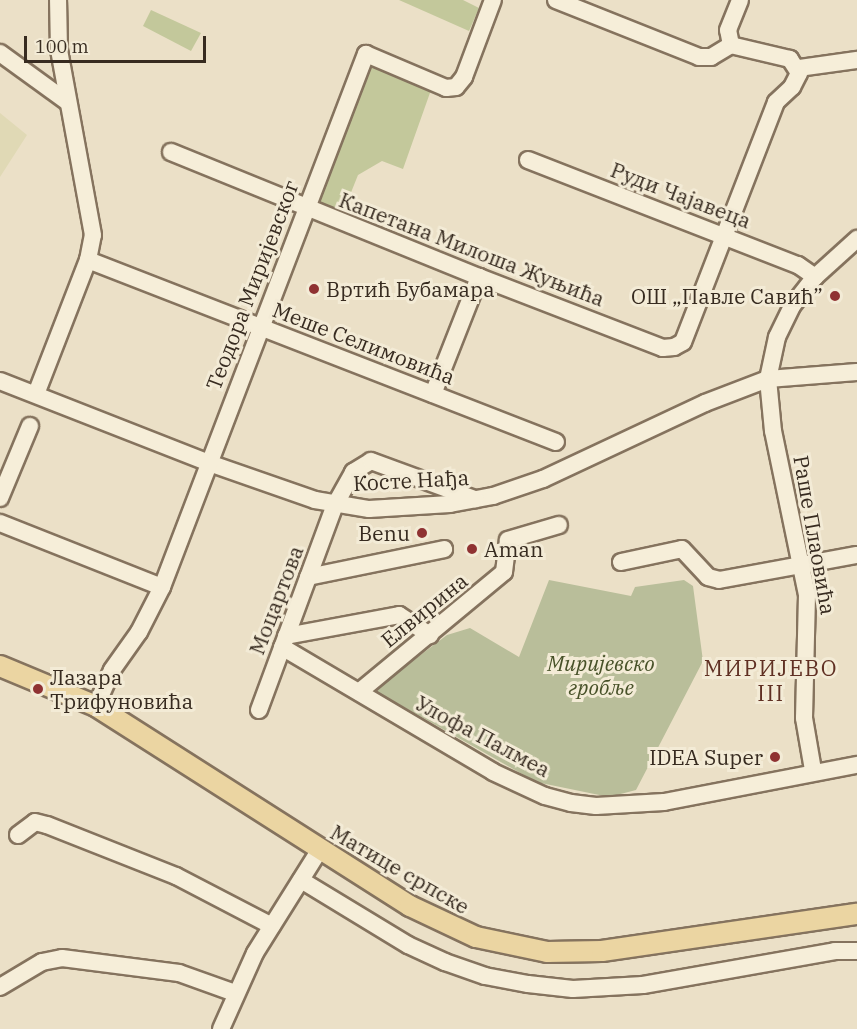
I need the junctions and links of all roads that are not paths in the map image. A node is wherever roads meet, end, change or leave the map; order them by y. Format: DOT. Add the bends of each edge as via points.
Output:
graph roads {
  1 [pos="58,0"];
  2 [pos="493,0"];
  3 [pos="556,0"];
  4 [pos="740,0"];
  5 [pos="731,45"];
  6 [pos="0,53"];
  7 [pos="857,60"];
  8 [pos="799,68"];
  9 [pos="66,101"];
  10 [pos="171,153"];
  11 [pos="528,160"];
  12 [pos="305,208"];
  13 [pos="726,236"];
  14 [pos="857,239"];
  15 [pos="88,260"];
  16 [pos="479,277"];
  17 [pos="815,277"];
  18 [pos="260,326"];
  19 [pos="857,372"];
  20 [pos="768,379"];
  21 [pos="0,381"];
  22 [pos="36,394"];
  23 [pos="433,394"];
  24 [pos="30,426"];
  25 [pos="556,442"];
  26 [pos="209,463"];
  27 [pos="0,498"];
  28 [pos="477,500"];
  29 [pos="335,505"];
  30 [pos="0,523"];
  31 [pos="559,525"];
  32 [pos="444,549"];
  33 [pos="857,555"];
  34 [pos="621,562"];
  35 [pos="802,566"];
  36 [pos="308,577"];
  37 [pos="162,587"];
  38 [pos="430,635"];
  39 [pos="284,642"];
  40 [pos="0,666"];
  41 [pos="359,692"];
  42 [pos="96,706"];
  43 [pos="259,710"];
  44 [pos="857,765"];
  45 [pos="813,770"];
  46 [pos="18,835"];
  47 [pos="319,851"];
  48 [pos="301,880"];
  49 [pos="857,914"];
  50 [pos="272,926"];
  51 [pos="857,951"];
  52 [pos="0,987"];
  53 [pos="235,993"];
  54 [pos="221,1029"];
  1 -- 9 [label="street" via="56,27"];
  2 -- 12 [label="street, Теодора Миријевског" via="464,77 456,87 446,88 366,54"];
  3 -- 5 [label="street" via="699,57 711,57"];
  4 -- 5 [label="street" via="728,30"];
  5 -- 8 [label="street" via="790,59"];
  6 -- 9 [label="street"];
  7 -- 8 [label="street"];
  8 -- 13 [label="street, Капетана Милоша Жуњића" via="794,84 776,102"];
  9 -- 15 [label="street" via="93,224"];
  10 -- 12 [label="street, Капетана Милоша Жуњића"];
  11 -- 13 [label="street, Руди Чајавеца"];
  12 -- 16 [label="street, Капетана Милоша Жуњића"];
  12 -- 18 [label="street, Теодора Миријевског"];
  13 -- 16 [label="street, Капетана Милоша Жуњића" via="683,342 674,347 663,348"];
  13 -- 17 [label="street, Руди Чајавеца" via="798,265"];
  14 -- 17 [label="street"];
  15 -- 18 [label="street, Меше Селимовића"];
  15 -- 22 [label="street"];
  16 -- 23 [label="street"];
  17 -- 20 [label="street" via="783,322"];
  18 -- 23 [label="street, Меше Селимовића"];
  18 -- 26 [label="street, Теодора Миријевског"];
  19 -- 20 [label="street, Косте Нађа"];
  20 -- 28 [label="street, Косте Нађа" via="705,403 543,479"];
  20 -- 35 [label="street, Раше Плаовића" via="773,431"];
  21 -- 22 [label="street, Косте Нађа"];
  22 -- 26 [label="street, Косте Нађа"];
  23 -- 25 [label="street, Меше Селимовића"];
  24 -- 27 [label="street"];
  26 -- 29 [label="street, Косте Нађа"];
  26 -- 37 [label="street, Теодора Миријевског"];
  28 -- 29 [label="street, Косте Нађа" via="369,509"];
  28 -- 29 [label="street, Моцартова" via="371,461 353,472"];
  29 -- 36 [label="street, Моцартова"];
  30 -- 37 [label="street"];
  31 -- 38 [label="street, Елвирина" via="508,540 504,572"];
  32 -- 36 [label="street"];
  33 -- 35 [label="street"];
  34 -- 35 [label="street" via="682,549 708,577 719,580"];
  35 -- 45 [label="street, Раше Плаовића" via="809,626 804,718"];
  36 -- 39 [label="street, Моцартова"];
  37 -- 42 [label="street, Теодора Миријевског" via="139,632 112,670"];
  38 -- 39 [label="street" via="399,615"];
  38 -- 41 [label="street, Елвирина"];
  39 -- 41 [label="street, Улофа Палмеа"];
  39 -- 43 [label="street, Моцартова"];
  40 -- 42 [label="main road, Матице српске"];
  41 -- 45 [label="street, Улофа Палмеа" via="493,772 545,796 571,802 596,806 664,802"];
  42 -- 47 [label="main road, Матице српске"];
  44 -- 45 [label="street, Улофа Палмеа"];
  46 -- 50 [label="street" via="35,822 42,823 159,869"];
  47 -- 48 [label="street"];
  47 -- 49 [label="main road, Матице српске" via="457,931 547,952 643,947"];
  48 -- 50 [label="street"];
  48 -- 51 [label="street" via="408,945 445,962 485,976 573,989 643,985 835,951"];
  50 -- 53 [label="street"];
  52 -- 53 [label="street" via="35,966 63,958 179,973"];
  53 -- 54 [label="street"];
}
